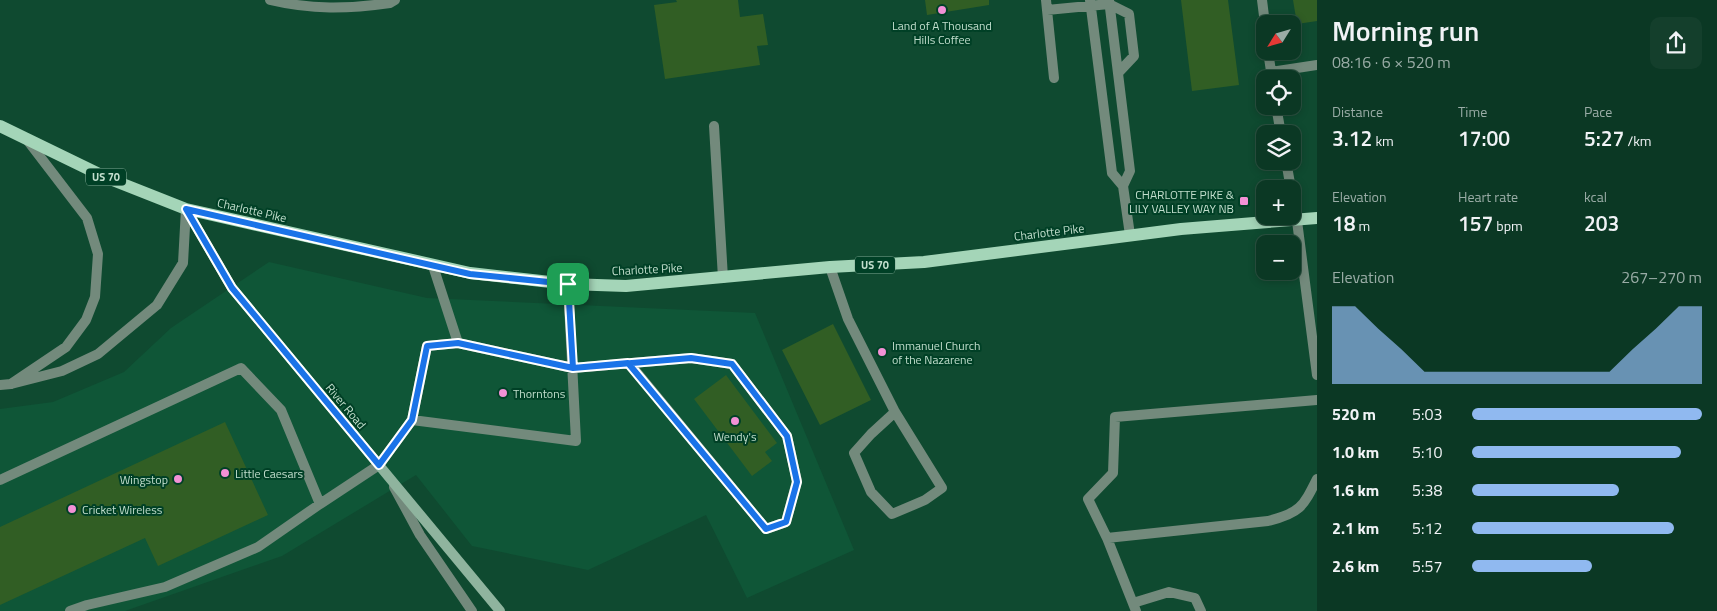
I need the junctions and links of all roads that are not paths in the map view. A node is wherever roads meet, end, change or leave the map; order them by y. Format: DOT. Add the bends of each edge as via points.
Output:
graph roads {
  1 [pos="270,0"];
  2 [pos="395,0"];
  3 [pos="1262,0"];
  4 [pos="1109,2"];
  5 [pos="1090,3"];
  6 [pos="1046,5"];
  7 [pos="1264,15"];
  8 [pos="1317,65"];
  9 [pos="1296,70"];
  10 [pos="1118,73"];
  11 [pos="1054,78"];
  12 [pos="0,126"];
  13 [pos="714,126"];
  14 [pos="28,141"];
  15 [pos="1124,186"];
  16 [pos="186,209"];
  17 [pos="1317,218"];
  18 [pos="1301,220"];
  19 [pos="1256,224"];
  20 [pos="1298,225"];
  21 [pos="1130,235"];
  22 [pos="433,266"];
  23 [pos="830,267"];
  24 [pos="723,278"];
  25 [pos="568,284"];
  26 [pos="458,343"];
  27 [pos="628,363"];
  28 [pos="573,368"];
  29 [pos="1317,375"];
  30 [pos="11,384"];
  31 [pos="0,385"];
  32 [pos="1317,400"];
  33 [pos="895,412"];
  34 [pos="412,420"];
  35 [pos="379,465"];
  36 [pos="389,477"];
  37 [pos="1317,479"];
  38 [pos="0,480"];
  39 [pos="320,504"];
  40 [pos="1106,538"];
  41 [pos="1134,607"];
  42 [pos="70,611"];
  43 [pos="472,611"];
  44 [pos="500,611"];
  45 [pos="1201,611"];
  1 -- 2 [label="lane" via="295,6 350,8"];
  3 -- 7 [label="lane"];
  4 -- 5 [label="lane"];
  4 -- 10 [label="lane"];
  4 -- 10 [label="lane" via="1129,14 1134,56"];
  5 -- 6 [label="lane"];
  5 -- 15 [label="lane" via="1112,173"];
  6 -- 11 [label="lane"];
  8 -- 9 [label="lane"];
  10 -- 15 [label="lane" via="1130,171"];
  12 -- 14 [label="main road, Charlotte Pike / US 70"];
  13 -- 24 [label="lane"];
  14 -- 16 [label="main road, Charlotte Pike / US 70" via="105,177"];
  14 -- 30 [label="lane" via="87,218 98,254 95,297 86,320 66,347"];
  15 -- 21 [label="lane"];
  16 -- 22 [label="main road, Charlotte Pike / US 70"];
  16 -- 30 [label="lane" via="183,263 157,305 98,354 62,371"];
  16 -- 35 [label="main road, River Road" via="232,288"];
  17 -- 18 [label="main road, Charlotte Pike / US 70"];
  19 -- 21 [label="main road, Charlotte Pike / US 70"];
  20 -- 29 [label="lane"];
  21 -- 23 [label="main road, Charlotte Pike / US 70" via="924,262"];
  22 -- 25 [label="main road, Charlotte Pike / US 70" via="470,274"];
  22 -- 26 [label="lane"];
  23 -- 24 [label="main road, Charlotte Pike / US 70"];
  23 -- 33 [label="lane" via="848,319"];
  24 -- 25 [label="main road, Charlotte Pike / US 70" via="626,286"];
  25 -- 28 [label="lane"];
  26 -- 28 [label="lane"];
  26 -- 34 [label="lane" via="427,346"];
  27 -- 27 [label="lane" via="766,529 786,522 797,482 787,436 732,364 691,358"];
  27 -- 28 [label="lane"];
  28 -- 34 [label="lane" via="576,441"];
  30 -- 31 [label="lane"];
  32 -- 40 [label="lane" via="1115,417 1113,473 1088,499"];
  33 -- 33 [label="lane" via="942,488 925,500 892,514 871,492 854,453"];
  34 -- 35 [label="lane"];
  35 -- 36 [label="main road, River Road"];
  35 -- 39 [label="lane"];
  36 -- 43 [label="lane" via="420,536"];
  36 -- 44 [label="main road, River Road"];
  37 -- 40 [label="lane" via="1305,503 1290,515 1268,521"];
  38 -- 39 [label="lane" via="241,368 281,410"];
  39 -- 42 [label="lane" via="258,547 173,584"];
  40 -- 41 [label="lane"];
  41 -- 45 [label="lane" via="1169,592 1195,598"];
}
